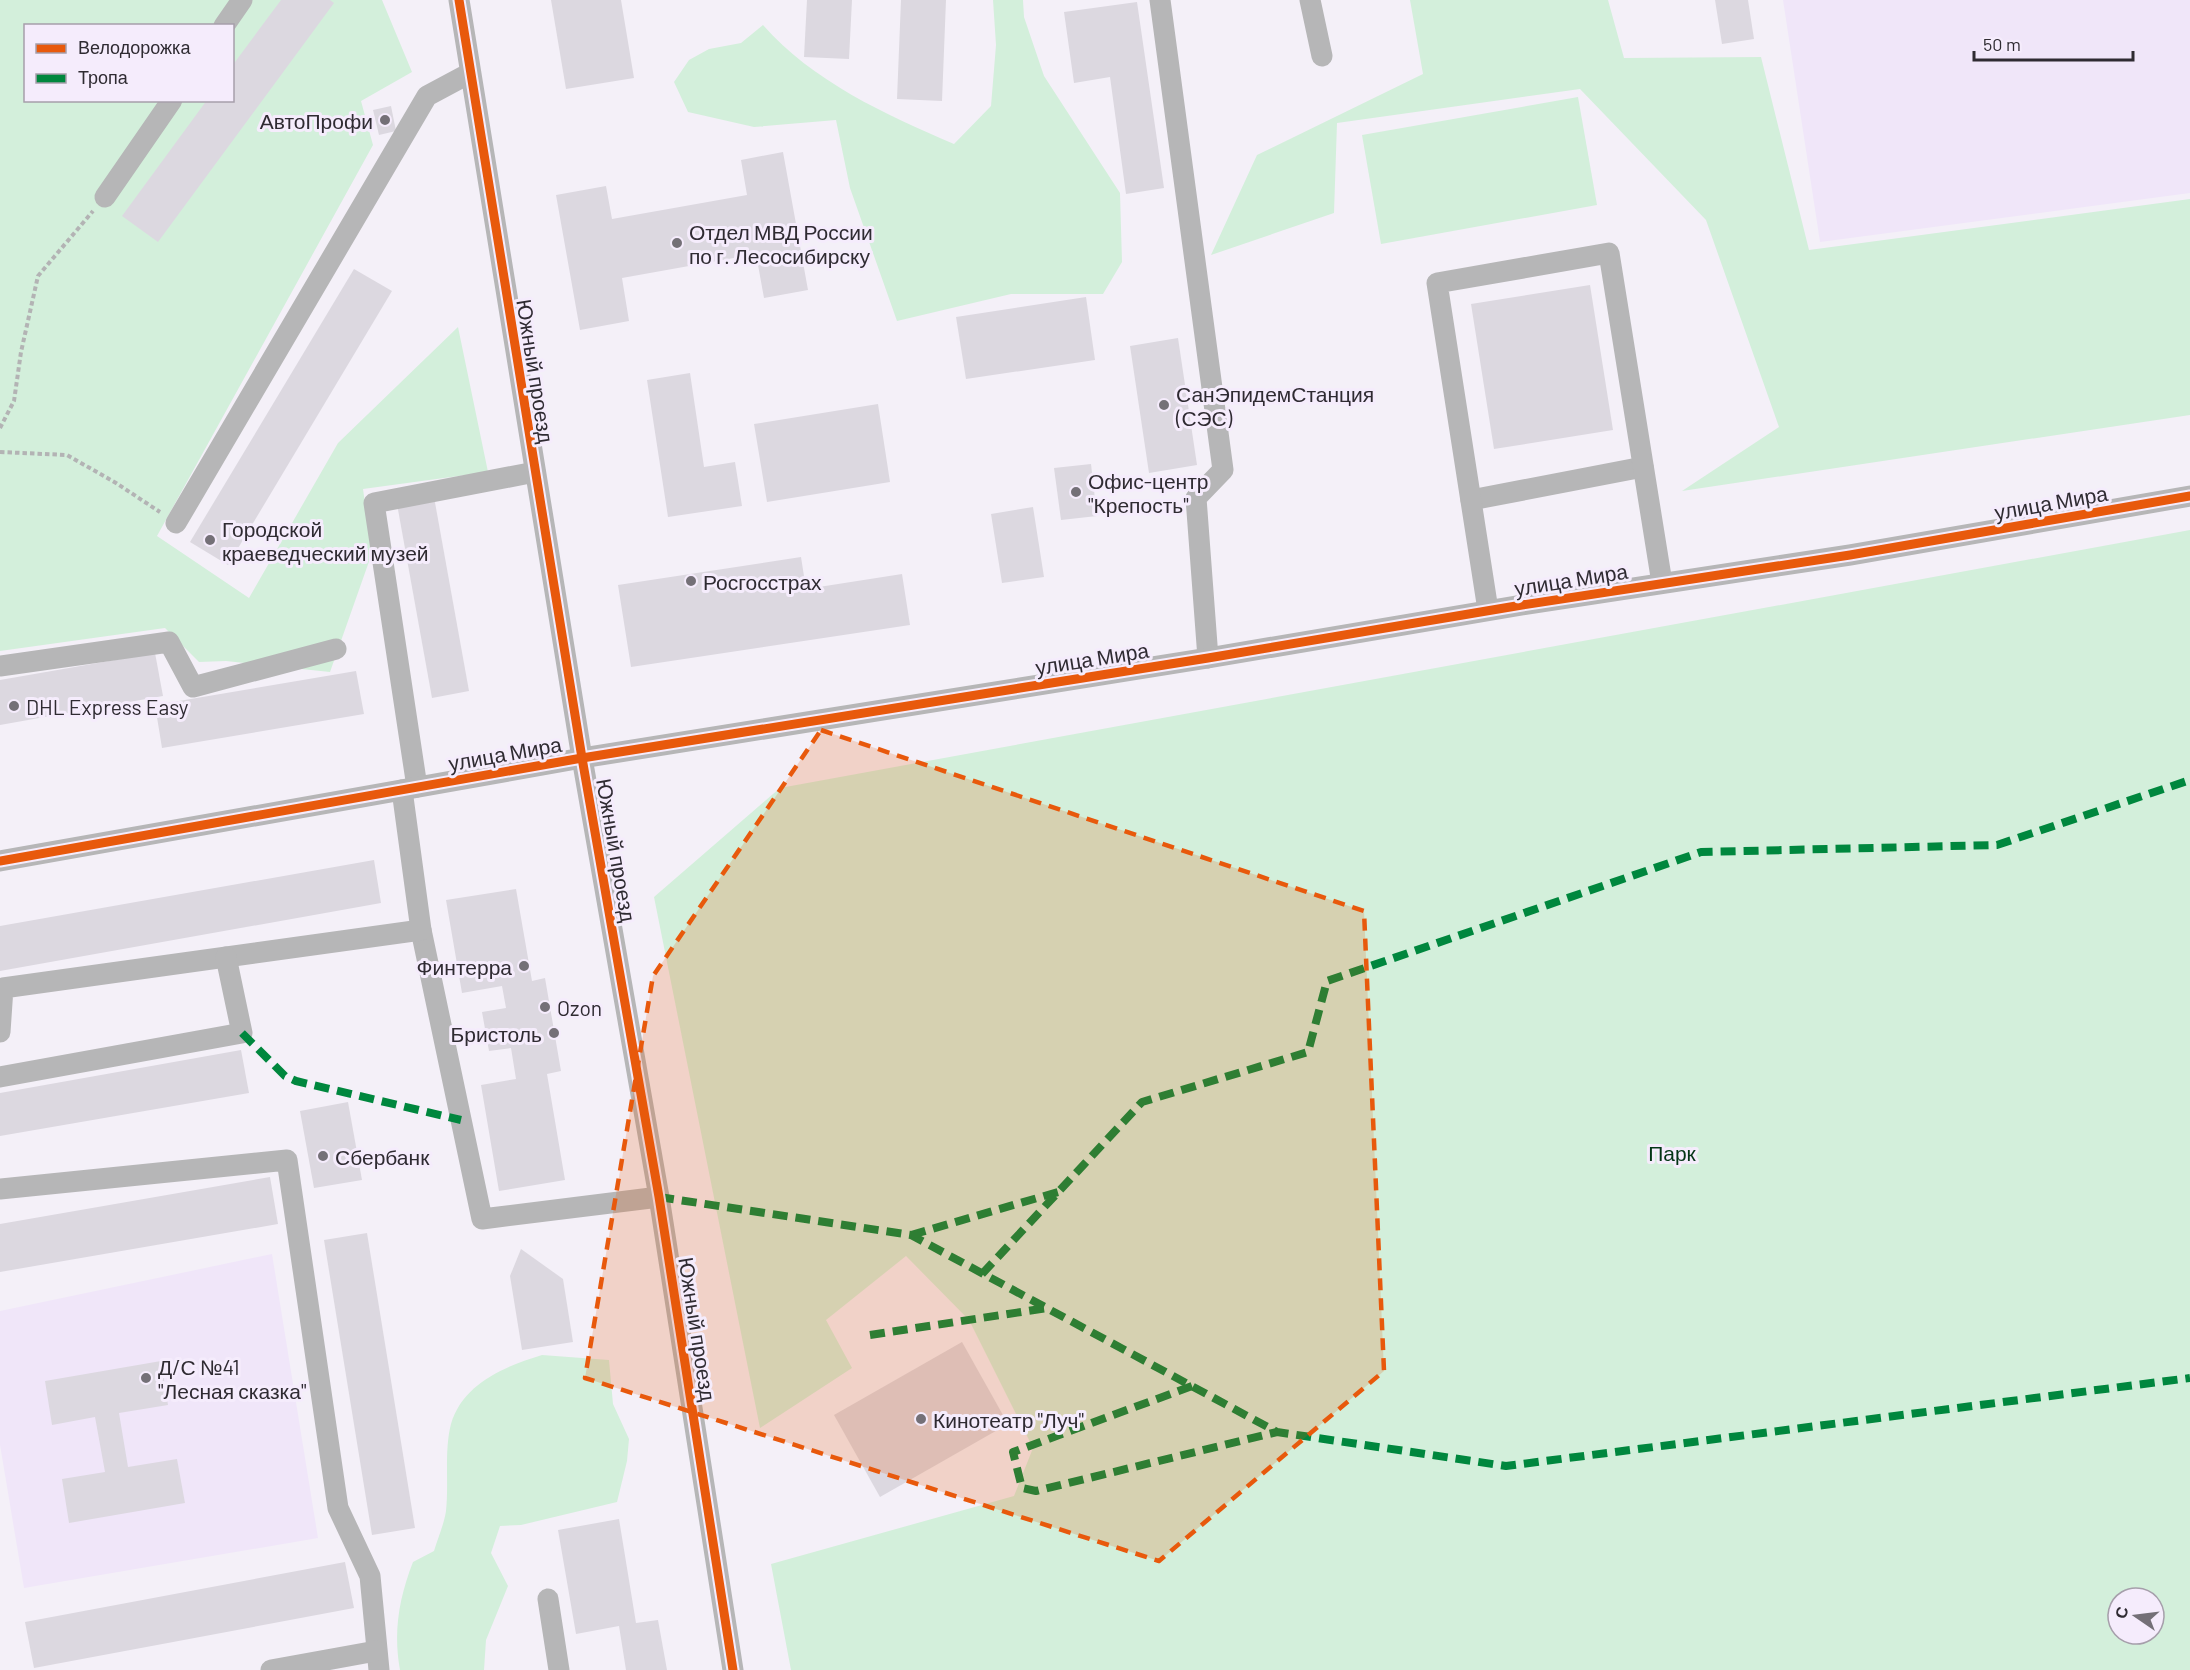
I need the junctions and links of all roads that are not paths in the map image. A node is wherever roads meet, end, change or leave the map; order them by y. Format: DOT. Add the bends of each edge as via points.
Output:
graph roads {
  1 [pos="242,0"];
  2 [pos="459,0"];
  3 [pos="1310,0"];
  4 [pos="1165,1"];
  5 [pos="225,24"];
  6 [pos="1322,56"];
  7 [pos="470,73"];
  8 [pos="171,102"];
  9 [pos="105,197"];
  10 [pos="1643,467"];
  11 [pos="534,472"];
  12 [pos="2190,496"];
  13 [pos="1471,500"];
  14 [pos="176,523"];
  15 [pos="1662,584"];
  16 [pos="1488,610"];
  17 [pos="336,649"];
  18 [pos="1208,658"];
  19 [pos="0,666"];
  20 [pos="582,758"];
  21 [pos="410,788"];
  22 [pos="0,861"];
  23 [pos="421,930"];
  24 [pos="226,957"];
  25 [pos="0,1032"];
  26 [pos="0,1077"];
  27 [pos="0,1189"];
  28 [pos="659,1197"];
  29 [pos="548,1599"];
  30 [pos="377,1660"];
  31 [pos="272,1670"];
  32 [pos="559,1670"];
  33 [pos="733,1670"];
  1 -- 5 [label="street"];
  2 -- 7 [label="street, Южный проезд"];
  3 -- 6 [label="street"];
  4 -- 18 [label="street" via="1223,470 1196,498"];
  7 -- 11 [label="street, Южный проезд"];
  7 -- 14 [label="street" via="427,96"];
  8 -- 9 [label="street"];
  10 -- 13 [label="street"];
  10 -- 13 [label="street" via="1609,253 1437,284"];
  10 -- 15 [label="street"];
  11 -- 20 [label="street, Южный проезд"];
  11 -- 21 [label="street" via="374,503"];
  12 -- 15 [label="street, улица Мира"];
  13 -- 16 [label="street"];
  15 -- 16 [label="street, улица Мира"];
  16 -- 18 [label="street, улица Мира"];
  17 -- 19 [label="street" via="193,687 169,642"];
  18 -- 20 [label="street, улица Мира"];
  20 -- 21 [label="street, улица Мира"];
  20 -- 28 [label="street, Южный проезд"];
  21 -- 22 [label="street, улица Мира"];
  21 -- 23 [label="street"];
  23 -- 24 [label="street"];
  23 -- 28 [label="street" via="482,1219"];
  24 -- 25 [label="street" via="3,988"];
  24 -- 26 [label="street" via="242,1033"];
  27 -- 30 [label="street" via="286,1160 338,1508 370,1576"];
  28 -- 33 [label="street, Южный проезд"];
  29 -- 32 [label="street"];
  30 -- 31 [label="street"];
}
